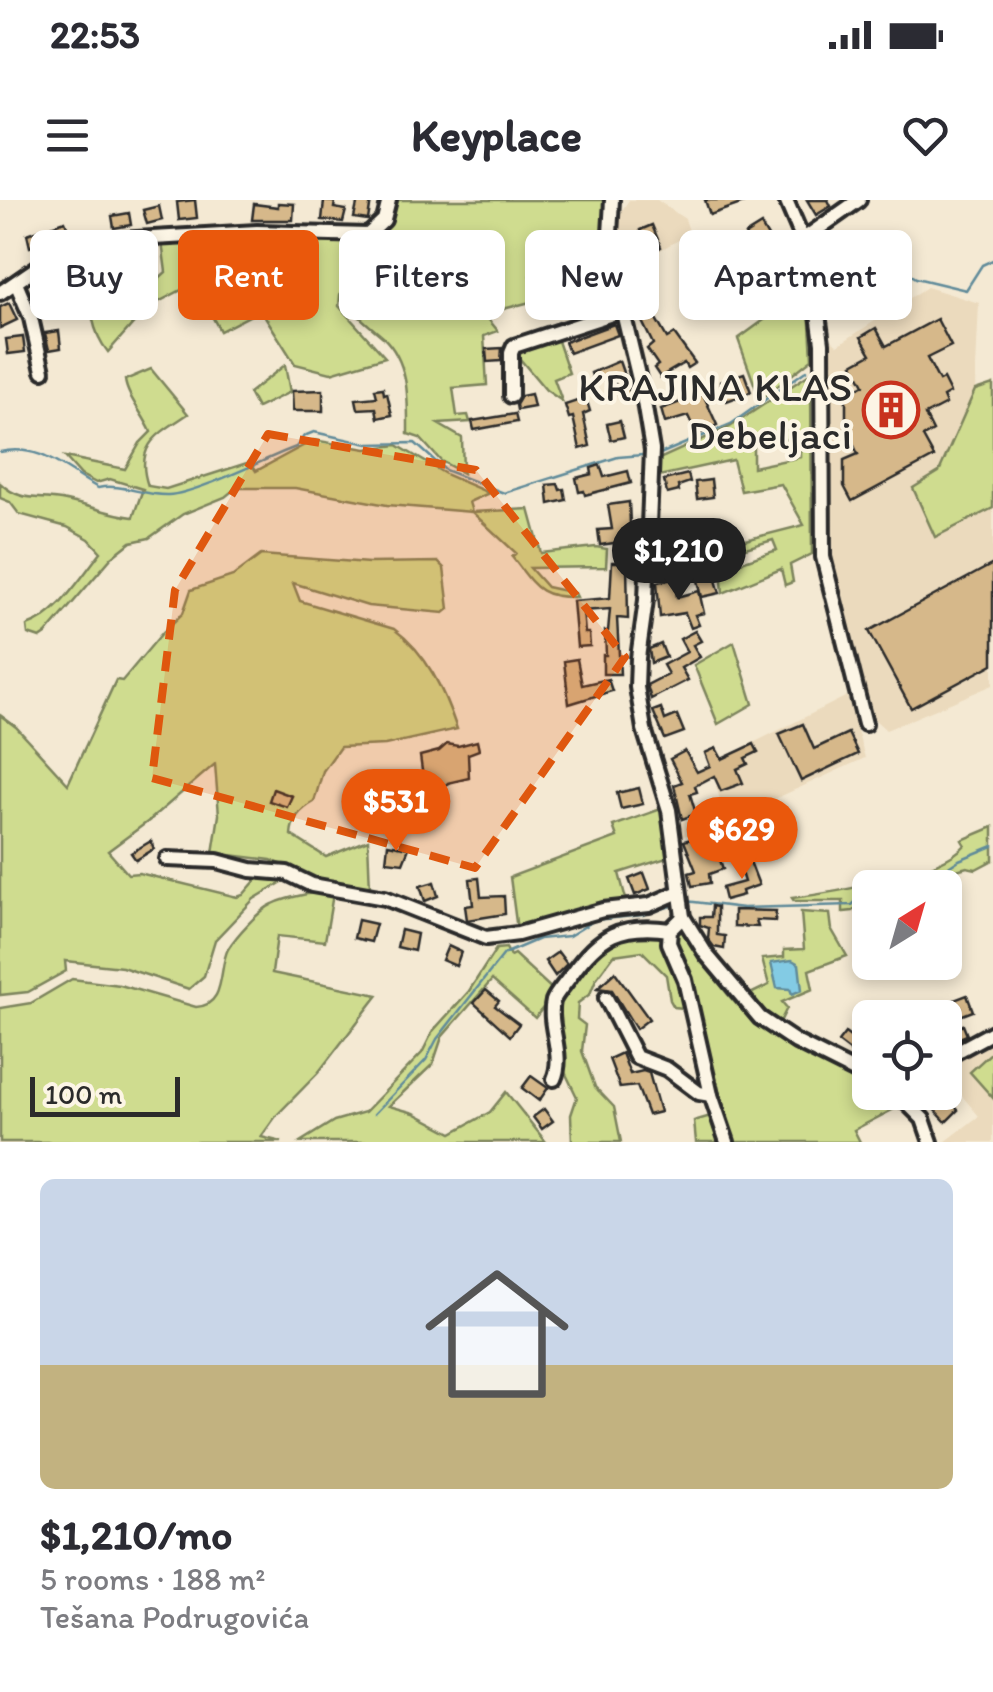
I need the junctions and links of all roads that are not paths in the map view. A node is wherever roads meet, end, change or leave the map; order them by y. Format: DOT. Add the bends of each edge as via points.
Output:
graph roads {
  1 [pos="390,200"];
  2 [pos="612,200"];
  3 [pos="786,200"];
  4 [pos="860,200"];
  5 [pos="611,230"];
  6 [pos="801,230"];
  7 [pos="817,230"];
  8 [pos="16,282"];
  9 [pos="0,293"];
  10 [pos="596,320"];
  11 [pos="623,320"];
  12 [pos="819,320"];
  13 [pos="43,371"];
  14 [pos="512,396"];
  15 [pos="866,724"];
  16 [pos="166,858"];
  17 [pos="680,904"];
  18 [pos="670,930"];
  19 [pos="606,998"];
  20 [pos="993,1032"];
  21 [pos="962,1049"];
  22 [pos="852,1070"];
  23 [pos="554,1079"];
  24 [pos="711,1095"];
  25 [pos="914,1110"];
  26 [pos="727,1142"];
  27 [pos="930,1142"];
  1 -- 8 [label="street" via="384,220 368,235 257,232 119,240 57,259"];
  2 -- 5 [label="street"];
  3 -- 6 [label="street"];
  4 -- 7 [label="street"];
  8 -- 9 [label="street"];
  8 -- 13 [label="street"];
  10 -- 14 [label="street" via="514,346"];
  11 -- 17 [label="street" via="652,450 638,687 669,810"];
  12 -- 15 [label="street" via="823,558"];
  16 -- 17 [label="street" via="287,873 312,885 385,898 496,938 592,913"];
  17 -- 18 [label="street"];
  17 -- 22 [label="street" via="706,954 760,1018"];
  18 -- 23 [label="street" via="625,929 583,958 554,1001"];
  18 -- 24 [label="street"];
  19 -- 24 [label="street" via="636,1057"];
  20 -- 21 [label="street"];
  24 -- 26 [label="street"];
  25 -- 27 [label="street"];
}
